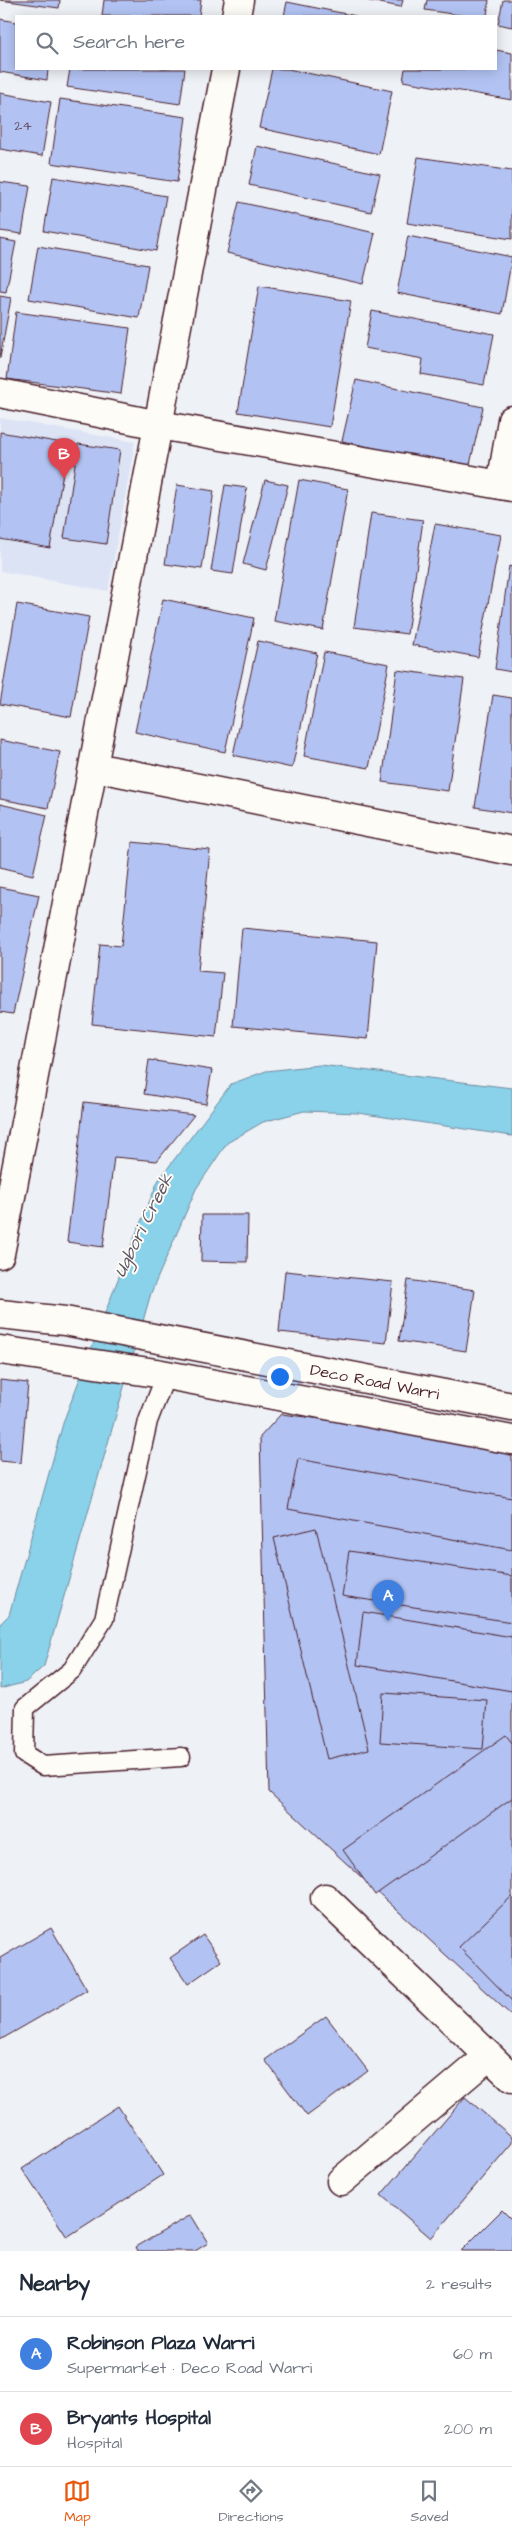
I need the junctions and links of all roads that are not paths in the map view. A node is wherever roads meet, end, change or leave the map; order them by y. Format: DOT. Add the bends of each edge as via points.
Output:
graph roads {
  1 [pos="240,0"];
  2 [pos="236,15"];
  3 [pos="226,70"];
  4 [pos="0,393"];
  5 [pos="512,420"];
  6 [pos="159,424"];
  7 [pos="506,486"];
  8 [pos="94,767"];
  9 [pos="512,851"];
  10 [pos="0,1254"];
  11 [pos="0,1314"];
  12 [pos="0,1350"];
  13 [pos="161,1374"];
  14 [pos="512,1407"];
  15 [pos="512,1440"];
  16 [pos="181,1757"];
  17 [pos="325,1898"];
  18 [pos="489,2056"];
  19 [pos="512,2078"];
  20 [pos="342,2181"];
  1 -- 2 [label="street"];
  3 -- 6 [label="street"];
  4 -- 6 [label="street"];
  5 -- 7 [label="street"];
  6 -- 7 [label="street"];
  6 -- 8 [label="street"];
  8 -- 9 [label="street"];
  8 -- 10 [label="street"];
  11 -- 14 [label="street, Deco Road Warri" via="65,1321"];
  12 -- 13 [label="street, Deco Road Warri"];
  13 -- 15 [label="street, Deco Road Warri"];
  13 -- 16 [label="lane" via="104,1619 72,1670 25,1708 24,1754 43,1766"];
  17 -- 18 [label="street"];
  18 -- 19 [label="street"];
  18 -- 20 [label="street"];
}
